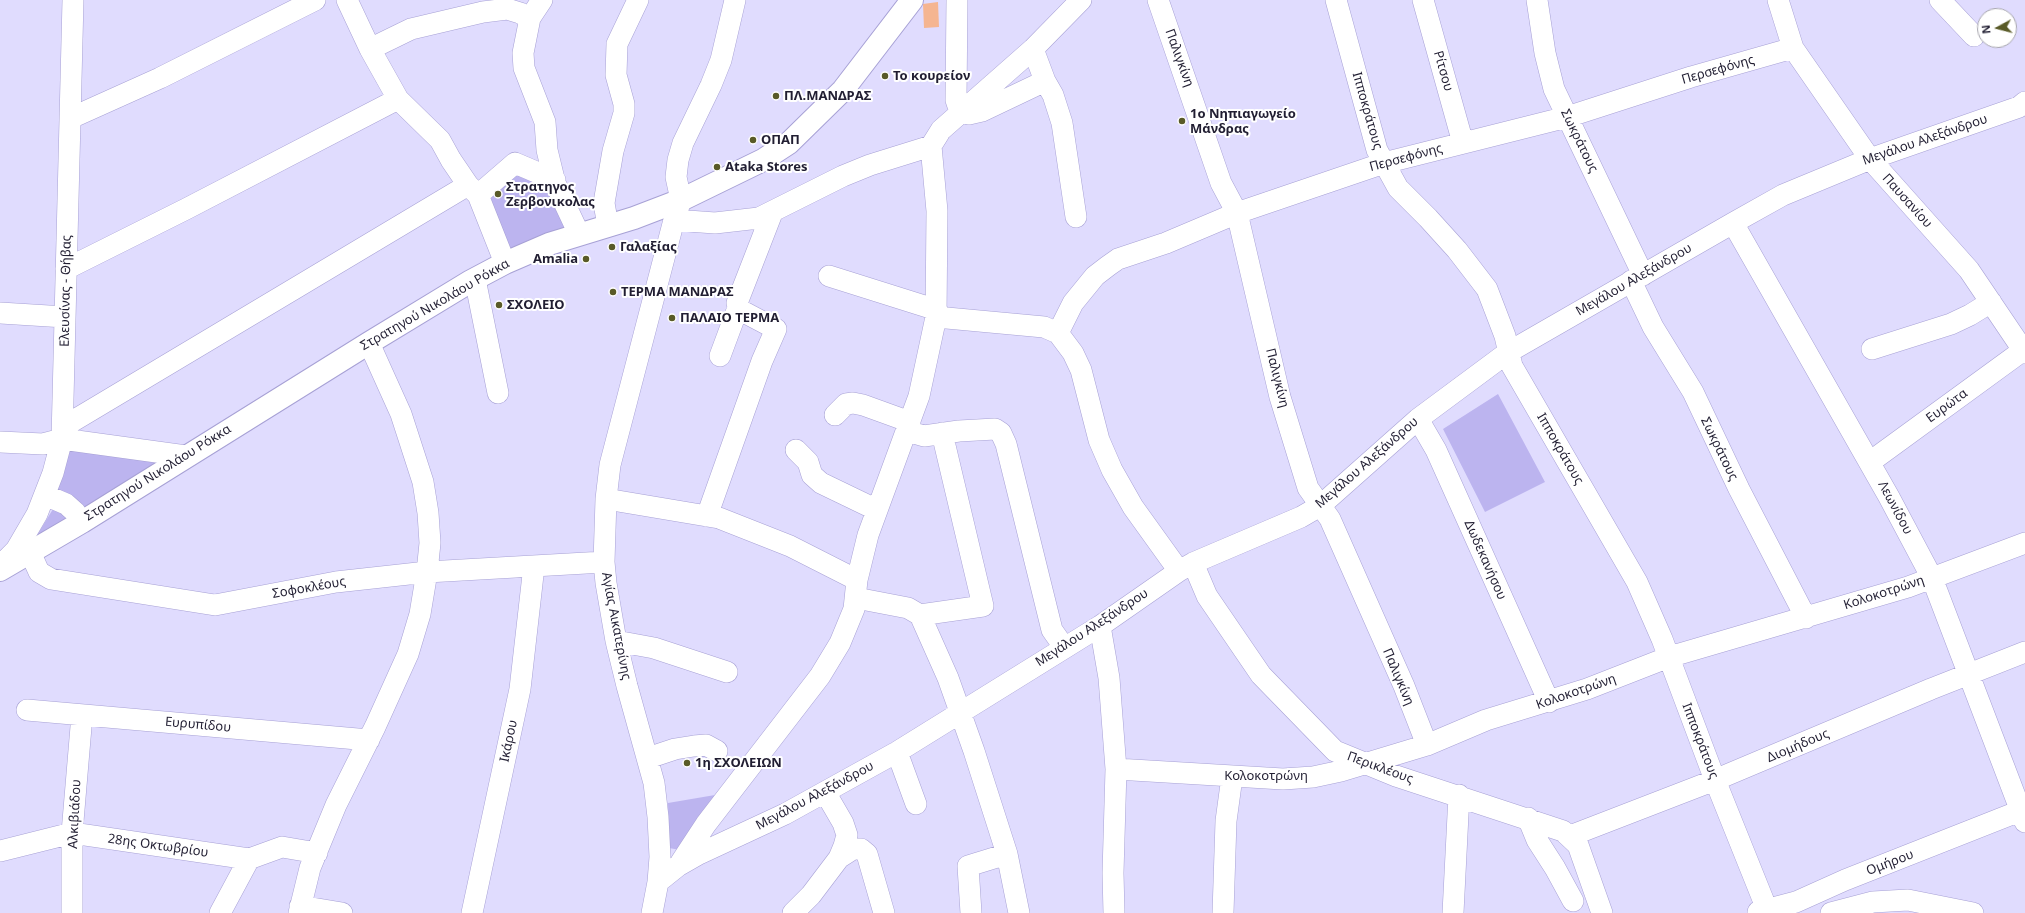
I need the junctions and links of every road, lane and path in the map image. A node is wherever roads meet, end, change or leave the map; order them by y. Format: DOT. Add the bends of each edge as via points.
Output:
graph roads {
  1 [pos="73,0"];
  2 [pos="315,0"];
  3 [pos="347,0"];
  4 [pos="542,0"];
  5 [pos="638,0"];
  6 [pos="735,0"];
  7 [pos="912,0"];
  8 [pos="957,0"];
  9 [pos="1081,0"];
  10 [pos="1158,0"];
  11 [pos="1336,0"];
  12 [pos="1423,0"];
  13 [pos="1537,0"];
  14 [pos="1778,0"];
  15 [pos="1940,0"];
  16 [pos="530,18"];
  17 [pos="1974,36"];
  18 [pos="1793,48"];
  19 [pos="370,49"];
  20 [pos="1033,49"];
  21 [pos="1045,81"];
  22 [pos="398,99"];
  23 [pos="2023,108"];
  24 [pos="960,112"];
  25 [pos="1567,117"];
  26 [pos="71,118"];
  27 [pos="1463,143"];
  28 [pos="931,146"];
  29 [pos="1870,159"];
  30 [pos="1384,163"];
  31 [pos="555,180"];
  32 [pos="473,190"];
  33 [pos="678,210"];
  34 [pos="772,213"];
  35 [pos="1237,213"];
  36 [pos="1076,217"];
  37 [pos="1733,223"];
  38 [pos="608,226"];
  39 [pos="579,234"];
  40 [pos="505,263"];
  41 [pos="66,269"];
  42 [pos="829,276"];
  43 [pos="1637,278"];
  44 [pos="475,279"];
  45 [pos="1991,302"];
  46 [pos="740,310"];
  47 [pos="0,313"];
  48 [pos="937,313"];
  49 [pos="66,317"];
  50 [pos="1058,333"];
  51 [pos="369,343"];
  52 [pos="1872,349"];
  53 [pos="2024,351"];
  54 [pos="1507,353"];
  55 [pos="720,356"];
  56 [pos="498,393"];
  57 [pos="835,415"];
  58 [pos="1418,419"];
  59 [pos="909,426"];
  60 [pos="63,433"];
  61 [pos="942,433"];
  62 [pos="0,442"];
  63 [pos="796,450"];
  64 [pos="186,456"];
  65 [pos="1870,462"];
  66 [pos="45,495"];
  67 [pos="606,499"];
  68 [pos="1320,506"];
  69 [pos="877,510"];
  70 [pos="707,516"];
  71 [pos="82,522"];
  72 [pos="2025,543"];
  73 [pos="16,548"];
  74 [pos="604,562"];
  75 [pos="0,566"];
  76 [pos="534,566"];
  77 [pos="1186,567"];
  78 [pos="0,570"];
  79 [pos="427,572"];
  80 [pos="1932,578"];
  81 [pos="857,589"];
  82 [pos="920,615"];
  83 [pos="1806,618"];
  84 [pos="1100,626"];
  85 [pos="616,641"];
  86 [pos="1064,647"];
  87 [pos="2025,652"];
  88 [pos="1669,657"];
  89 [pos="727,672"];
  90 [pos="1969,675"];
  91 [pos="1550,702"];
  92 [pos="28,710"];
  93 [pos="961,713"];
  94 [pos="82,715"];
  95 [pos="369,740"];
  96 [pos="1427,744"];
  97 [pos="717,751"];
  98 [pos="897,752"];
  99 [pos="648,758"];
  100 [pos="1364,763"];
  101 [pos="1116,769"];
  102 [pos="1232,776"];
  103 [pos="1715,780"];
  104 [pos="826,792"];
  105 [pos="1459,796"];
  106 [pos="916,804"];
  107 [pos="2024,814"];
  108 [pos="1528,818"];
  109 [pos="72,833"];
  110 [pos="1570,836"];
  111 [pos="0,851"];
  112 [pos="316,853"];
  113 [pos="1007,854"];
  114 [pos="839,858"];
  115 [pos="249,859"];
  116 [pos="678,866"];
  117 [pos="658,882"];
  118 [pos="1573,901"];
  119 [pos="299,910"];
  120 [pos="1766,912"];
  121 [pos="72,913"];
  122 [pos="220,913"];
  123 [pos="342,913"];
  124 [pos="472,913"];
  125 [pos="652,913"];
  126 [pos="793,913"];
  127 [pos="884,913"];
  128 [pos="971,913"];
  129 [pos="1019,913"];
  130 [pos="1114,913"];
  131 [pos="1223,913"];
  132 [pos="1453,913"];
  133 [pos="1602,913"];
  134 [pos="1830,913"];
  135 [pos="1973,913"];
  1 -- 26 [label="street, Ελευσίνας - Θήβας"];
  2 -- 26 [label="street" via="160,78"];
  3 -- 19 [label="street"];
  4 -- 16 [label="street"];
  5 -- 38 [label="street" via="617,44 616,75 624,113 613,151 604,203"];
  6 -- 33 [label="street" via="720,60 678,160"];
  7 -- 33 [label="main road, Στρατηγού Νικολάου Ρόκκα" via="843,90 789,143"];
  8 -- 24 [label="street" via="956,100"];
  9 -- 20 [label="street"];
  10 -- 35 [label="street, Παλιγκίνη" via="1221,183"];
  11 -- 30 [label="street, Ιπποκράτους" via="1377,150"];
  12 -- 27 [label="street, Ρίτσου"];
  13 -- 25 [label="street, Σωκράτους" via="1554,89"];
  14 -- 18 [label="street, Παυσανίου"];
  15 -- 17 [label="street"];
  16 -- 19 [label="street" via="507,9 482,12 411,29"];
  16 -- 31 [label="street" via="523,53 524,68 544,117 547,150"];
  18 -- 25 [label="street, Περσεφόνης" via="1691,77"];
  18 -- 29 [label="street, Παυσανίου"];
  19 -- 22 [label="street"];
  20 -- 21 [label="street"];
  20 -- 24 [label="street"];
  21 -- 24 [label="street" via="982,111 969,114"];
  21 -- 36 [label="street" via="1053,95 1062,123"];
  22 -- 32 [label="street" via="440,140"];
  22 -- 41 [label="street"];
  23 -- 29 [label="street, Μεγάλου Αλεξάνδρου"];
  24 -- 28 [label="street" via="941,130"];
  25 -- 27 [label="street, Περσεφόνης"];
  25 -- 43 [label="street, Σωκράτους" via="1589,159"];
  26 -- 41 [label="street, Ελευσίνας - Θήβας"];
  27 -- 30 [label="street, Περσεφόνης"];
  28 -- 34 [label="street" via="843,176"];
  28 -- 48 [label="street" via="937,210"];
  29 -- 37 [label="street, Μεγάλου Αλεξάνδρου" via="1783,196"];
  29 -- 45 [label="street, Παυσανίου" via="1969,270"];
  30 -- 35 [label="street, Περσεφόνης"];
  30 -- 54 [label="street, Ιπποκράτους" via="1398,188 1457,250 1487,289 1505,336"];
  31 -- 32 [label="street" via="514,163"];
  31 -- 39 [label="street"];
  32 -- 40 [label="street"];
  32 -- 60 [label="street"];
  33 -- 34 [label="street" via="715,223 746,221"];
  33 -- 38 [label="main road, Στρατηγού Νικολάου Ρόκκα"];
  33 -- 67 [label="street, Αγίας Αικατερίνης" via="610,465"];
  34 -- 46 [label="street" via="739,293 737,303"];
  35 -- 50 [label="street, Περσεφόνης" via="1166,243 1118,259 1085,287 1073,303"];
  35 -- 68 [label="street, Παλιγκίνη" via="1282,404 1308,488"];
  37 -- 43 [label="street, Μεγάλου Αλεξάνδρου"];
  37 -- 65 [label="street, Λεωνίδου"];
  38 -- 39 [label="main road, Στρατηγού Νικολάου Ρόκκα"];
  39 -- 40 [label="main road, Στρατηγού Νικολάου Ρόκκα"];
  40 -- 44 [label="main road, Στρατηγού Νικολάου Ρόκκα"];
  41 -- 49 [label="street, Ελευσίνας - Θήβας"];
  42 -- 48 [label="street"];
  43 -- 54 [label="street, Μεγάλου Αλεξάνδρου"];
  43 -- 83 [label="street, Σωκράτους" via="1653,327 1693,392 1739,489"];
  44 -- 51 [label="main road, Στρατηγού Νικολάου Ρόκκα"];
  44 -- 56 [label="street"];
  45 -- 52 [label="street" via="1951,324"];
  45 -- 53 [label="street, Παυσανίου"];
  46 -- 55 [label="street" via="736,313"];
  46 -- 70 [label="street" via="776,329 762,361"];
  47 -- 49 [label="street"];
  48 -- 50 [label="street" via="1044,327"];
  48 -- 59 [label="street" via="919,396"];
  49 -- 60 [label="street, Ελευσίνας - Θήβας"];
  50 -- 77 [label="street, Περικλέους" via="1073,353 1081,370 1099,440 1112,470 1133,507"];
  51 -- 64 [label="main road, Στρατηγού Νικολάου Ρόκκα"];
  51 -- 79 [label="street" via="401,414 422,482 430,543"];
  53 -- 65 [label="street, Ευρώτα"];
  54 -- 58 [label="street, Μεγάλου Αλεξάνδρου"];
  54 -- 88 [label="street, Ιπποκράτους" via="1512,366 1637,582"];
  57 -- 59 [label="street" via="846,404 853,403 864,405"];
  58 -- 68 [label="street, Μεγάλου Αλεξάνδρου"];
  58 -- 91 [label="street, Δωδεκανήσου" via="1436,450"];
  59 -- 61 [label="street" via="924,436"];
  59 -- 69 [label="street"];
  60 -- 62 [label="street" via="43,444"];
  60 -- 64 [label="street"];
  60 -- 66 [label="street, Ελευσίνας - Θήβας"];
  61 -- 82 [label="street" via="983,606"];
  61 -- 86 [label="street" via="995,429 1001,433 1006,444 1052,630"];
  63 -- 69 [label="street" via="808,462 812,475 821,483"];
  64 -- 71 [label="main road, Στρατηγού Νικολάου Ρόκκα"];
  65 -- 80 [label="street, Λεωνίδου"];
  66 -- 71 [label="street, Στρατηγού Νικολάου Ρόκκα" via="66,504"];
  66 -- 73 [label="street, Ελευσίνας - Θήβας" via="28,531"];
  67 -- 70 [label="street"];
  67 -- 74 [label="street, Αγίας Αικατερίνης"];
  68 -- 77 [label="street, Μεγάλου Αλεξάνδρου" via="1301,517"];
  68 -- 96 [label="street, Παλιγκίνη" via="1330,519"];
  69 -- 81 [label="street" via="868,535"];
  70 -- 81 [label="street" via="790,546"];
  71 -- 73 [label="main road"];
  72 -- 80 [label="street, Κολοκοτρώνη"];
  73 -- 75 [label="street, Ελευσίνας - Θήβας"];
  73 -- 78 [label="main road"];
  73 -- 79 [label="street, Σοφοκλέους" via="39,572 51,580 215,605 336,582"];
  74 -- 76 [label="street, Σοφοκλέους"];
  74 -- 85 [label="street, Αγίας Αικατερίνης"];
  76 -- 79 [label="street, Σοφοκλέους"];
  76 -- 124 [label="street, Ικάρου" via="520,689"];
  77 -- 84 [label="street, Μεγάλου Αλεξάνδρου"];
  77 -- 100 [label="street, Περικλέους" via="1261,676 1334,751"];
  79 -- 95 [label="street" via="420,614 408,654"];
  80 -- 83 [label="street, Κολοκοτρώνη"];
  80 -- 90 [label="street, Λεωνίδου"];
  81 -- 82 [label="street"];
  81 -- 116 [label="street" via="840,643 820,676 706,824"];
  82 -- 93 [label="street"];
  83 -- 88 [label="street, Κολοκοτρώνη"];
  84 -- 86 [label="street, Μεγάλου Αλεξάνδρου"];
  84 -- 101 [label="street" via="1108,678"];
  85 -- 89 [label="street" via="654,648"];
  85 -- 99 [label="street, Αγίας Αικατερίνης"];
  86 -- 93 [label="street, Μεγάλου Αλεξάνδρου"];
  87 -- 90 [label="street, Διομήδους"];
  88 -- 91 [label="street, Κολοκοτρώνη"];
  88 -- 103 [label="street, Ιπποκράτους"];
  90 -- 103 [label="street, Διομήδους"];
  90 -- 107 [label="street, Λεωνίδου"];
  91 -- 96 [label="street, Κολοκοτρώνη" via="1486,720"];
  92 -- 94 [label="street, Ευρυπίδου"];
  93 -- 98 [label="street, Μεγάλου Αλεξάνδρου"];
  93 -- 113 [label="street"];
  94 -- 95 [label="street, Ευρυπίδου"];
  94 -- 109 [label="street, Αλκιβιάδου"];
  95 -- 112 [label="street" via="336,805"];
  96 -- 100 [label="street, Κολοκοτρώνη"];
  97 -- 99 [label="street" via="706,745 694,746"];
  98 -- 104 [label="street, Μεγάλου Αλεξάνδρου"];
  98 -- 106 [label="street"];
  99 -- 117 [label="street, Αγίας Αικατερίνης" via="658,817"];
  100 -- 102 [label="street, Κολοκοτρώνη" via="1313,777 1283,779"];
  100 -- 105 [label="street, Περικλέους"];
  101 -- 102 [label="street, Κολοκοτρώνη"];
  101 -- 130 [label="street"];
  102 -- 131 [label="street" via="1226,821"];
  103 -- 110 [label="street, Διομήδους"];
  103 -- 120 [label="street, Ιπποκράτους"];
  104 -- 114 [label="street" via="847,835"];
  104 -- 116 [label="street, Μεγάλου Αλεξάνδρου"];
  105 -- 108 [label="street, Περικλέους"];
  105 -- 132 [label="street"];
  107 -- 120 [label="street, Ομήρου"];
  108 -- 110 [label="street, Περικλέους" via="1564,831"];
  108 -- 118 [label="street" via="1537,840"];
  109 -- 111 [label="street, 28ης Οκτωβρίου"];
  109 -- 115 [label="street, 28ης Οκτωβρίου"];
  109 -- 121 [label="street, Αλκιβιάδου"];
  110 -- 133 [label="street, Περικλέους" via="1578,845"];
  112 -- 115 [label="street, 28ης Οκτωβρίου" via="282,847"];
  112 -- 119 [label="street"];
  113 -- 128 [label="street" via="968,866"];
  113 -- 129 [label="street"];
  114 -- 126 [label="street" via="811,895"];
  114 -- 127 [label="street" via="853,849 861,849 868,854"];
  115 -- 122 [label="street"];
  116 -- 117 [label="street, Μεγάλου Αλεξάνδρου"];
  117 -- 125 [label="street, Αγίας Αικατερίνης"];
  119 -- 123 [label="street"];
  134 -- 135 [label="street" via="1873,902 1908,900"];
}
